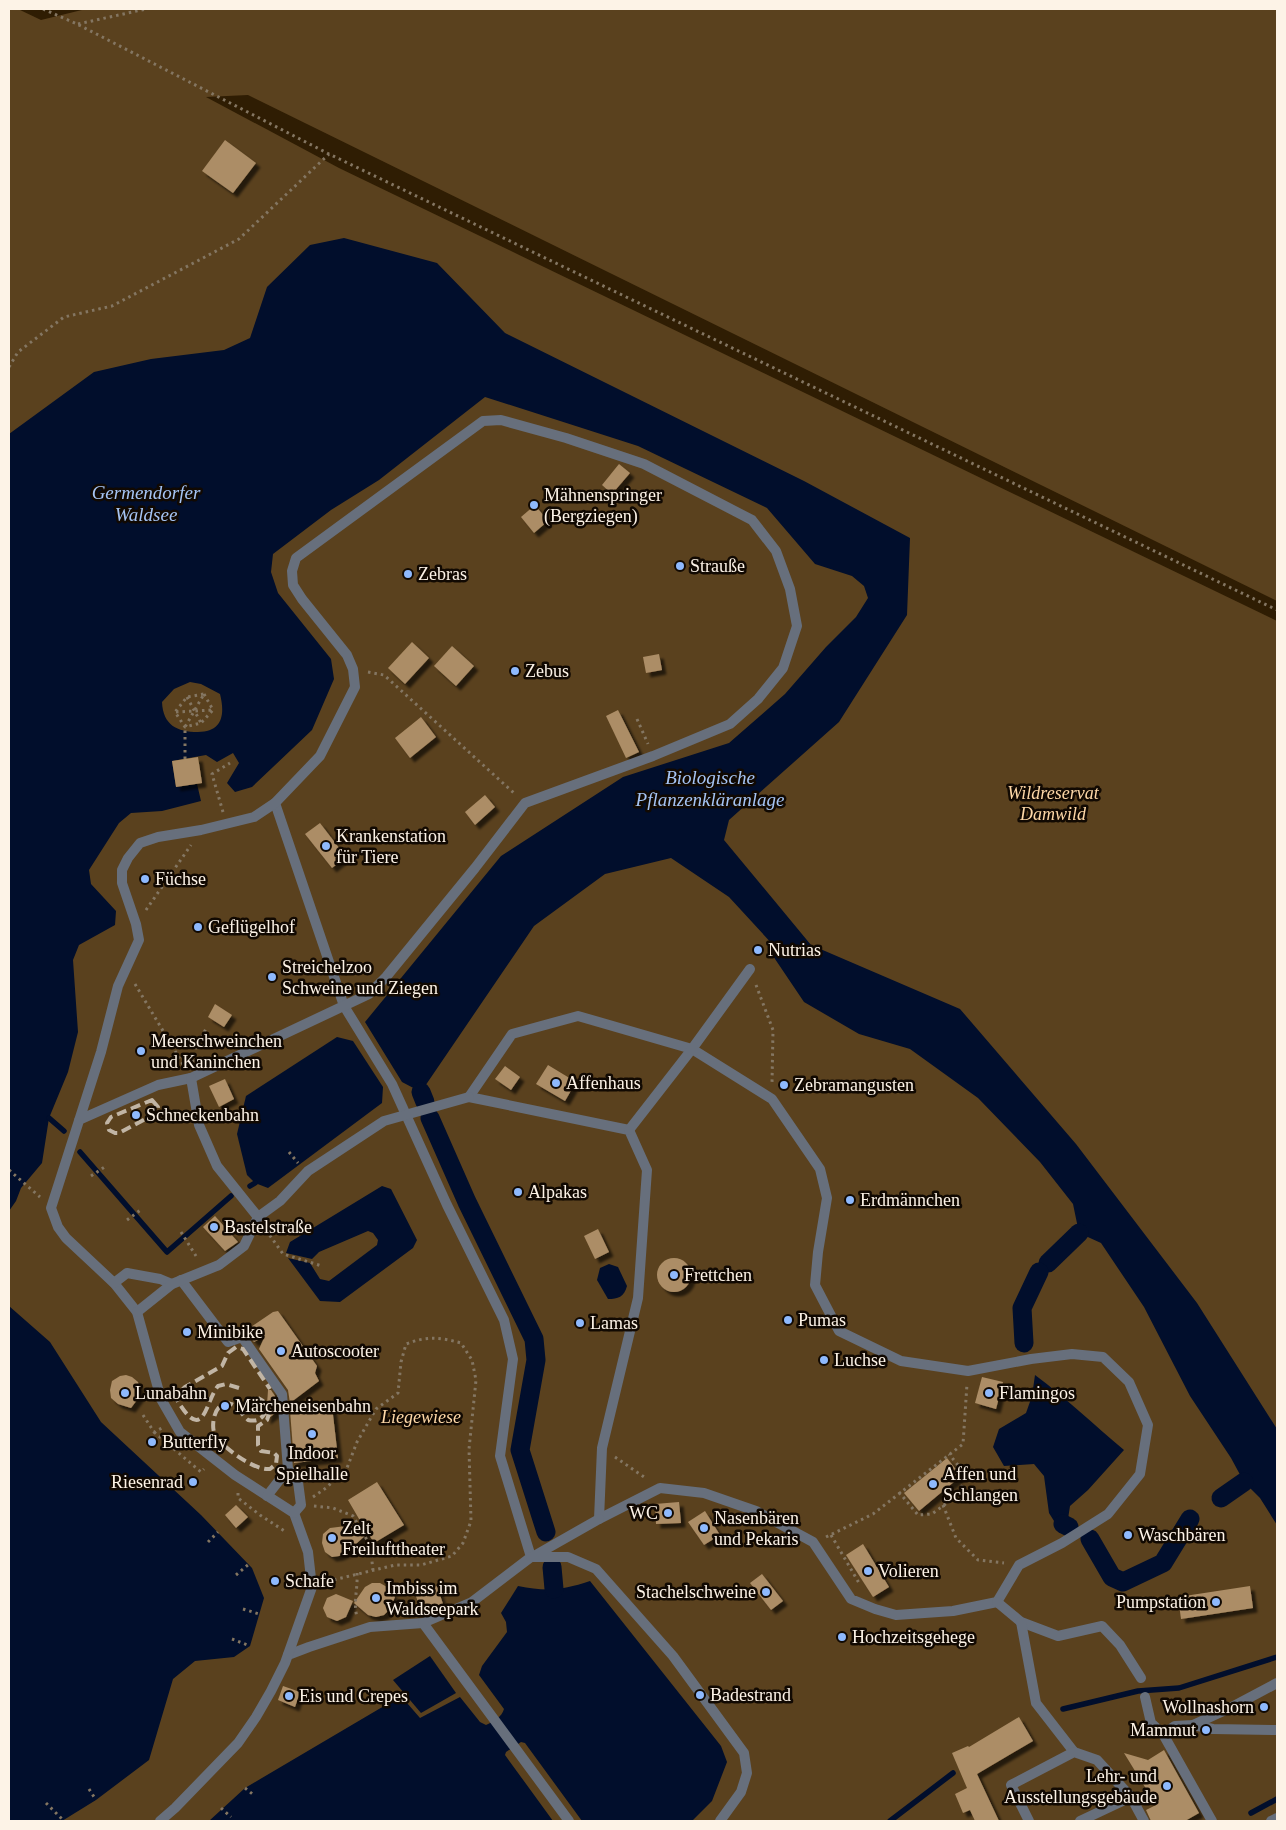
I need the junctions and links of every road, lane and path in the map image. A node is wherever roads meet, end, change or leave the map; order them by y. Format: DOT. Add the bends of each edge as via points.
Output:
graph roads {
  1 [pos="44,9"];
  2 [pos="146,9"];
  3 [pos="77,24"];
  4 [pos="329,154"];
  5 [pos="9,367"];
  6 [pos="1277,610"];
  7 [pos="353,669"];
  8 [pos="204,694"];
  9 [pos="187,697"];
  10 [pos="213,710"];
  11 [pos="194,711"];
  12 [pos="175,712"];
  13 [pos="637,719"];
  14 [pos="201,723"];
  15 [pos="184,726"];
  16 [pos="653,756"];
  17 [pos="185,759"];
  18 [pos="230,763"];
  19 [pos="275,802"];
  20 [pos="525,803"];
  21 [pos="226,824"];
  22 [pos="201,830"];
  23 [pos="136,924"];
  24 [pos="126,970"];
  25 [pos="750,970"];
  26 [pos="344,1006"];
  27 [pos="207,1027"];
  28 [pos="692,1049"];
  29 [pos="191,1078"];
  30 [pos="469,1097"];
  31 [pos="772,1099"];
  32 [pos="407,1114"];
  33 [pos="79,1120"];
  34 [pos="629,1130"];
  35 [pos="288,1152"];
  36 [pos="106,1166"];
  37 [pos="302,1168"];
  38 [pos="9,1170"];
  39 [pos="91,1176"];
  40 [pos="30,1187"];
  41 [pos="142,1209"];
  42 [pos="258,1217"];
  43 [pos="127,1220"];
  44 [pos="181,1232"];
  45 [pos="196,1256"];
  46 [pos="322,1266"];
  47 [pos="177,1282"];
  48 [pos="114,1283"];
  49 [pos="137,1312"];
  50 [pos="968,1371"];
  51 [pos="143,1415"];
  52 [pos="173,1422"];
  53 [pos="602,1448"];
  54 [pos="949,1454"];
  55 [pos="288,1469"];
  56 [pos="235,1475"];
  57 [pos="660,1488"];
  58 [pos="899,1492"];
  59 [pos="267,1496"];
  60 [pos="944,1506"];
  61 [pos="298,1509"];
  62 [pos="599,1519"];
  63 [pos="218,1532"];
  64 [pos="831,1535"];
  65 [pos="304,1540"];
  66 [pos="208,1542"];
  67 [pos="813,1542"];
  68 [pos="531,1557"];
  69 [pos="249,1564"];
  70 [pos="1019,1564"];
  71 [pos="373,1570"];
  72 [pos="357,1573"];
  73 [pos="236,1575"];
  74 [pos="860,1584"];
  75 [pos="312,1585"];
  76 [pos="997,1602"];
  77 [pos="243,1609"];
  78 [pos="259,1614"];
  79 [pos="1021,1622"];
  80 [pos="423,1623"];
  81 [pos="362,1630"];
  82 [pos="232,1639"];
  83 [pos="250,1646"];
  84 [pos="288,1656"];
  85 [pos="1141,1678"];
  86 [pos="1277,1683"];
  87 [pos="1145,1697"];
  88 [pos="1192,1725"];
  89 [pos="1277,1730"];
  90 [pos="1163,1734"];
  91 [pos="1074,1752"];
  92 [pos="245,1788"];
  93 [pos="89,1789"];
  94 [pos="255,1796"];
  95 [pos="1131,1797"];
  96 [pos="96,1800"];
  97 [pos="46,1802"];
  98 [pos="222,1808"];
  99 [pos="231,1817"];
  100 [pos="1277,1818"];
  101 [pos="64,1820"];
  102 [pos="160,1821"];
  103 [pos="569,1821"];
  104 [pos="720,1821"];
  105 [pos="1029,1821"];
  106 [pos="1080,1821"];
  107 [pos="1144,1821"];
  108 [pos="1212,1821"];
  109 [pos="1271,1821"];
  1 -- 3 [label="path"];
  2 -- 3 [label="path"];
  3 -- 4 [label="path"];
  4 -- 5 [label="path" via="238,239 112,306 64,317 18,352"];
  4 -- 6 [label="path"];
  7 -- 16 [label="lane" via="348,655 294,585 292,571 296,558 483,421 502,420 566,438 644,464 752,520 776,551 790,589 797,626 783,668 730,724"];
  7 -- 19 [label="lane" via="355,687 320,756"];
  7 -- 20 [label="path" via="384,675"];
  8 -- 9 [label="path"];
  8 -- 10 [label="path"];
  8 -- 11 [label="path"];
  9 -- 11 [label="path"];
  9 -- 12 [label="path"];
  10 -- 11 [label="path"];
  10 -- 14 [label="path"];
  11 -- 12 [label="path"];
  11 -- 14 [label="path"];
  11 -- 15 [label="path"];
  12 -- 15 [label="path"];
  13 -- 16 [label="path"];
  14 -- 15 [label="path"];
  15 -- 17 [label="path"];
  16 -- 20 [label="lane"];
  18 -- 21 [label="path" via="212,774"];
  19 -- 21 [label="lane" via="254,817"];
  19 -- 26 [label="lane"];
  20 -- 26 [label="lane" via="386,977 369,994"];
  21 -- 22 [label="lane"];
  22 -- 23 [label="path"];
  22 -- 23 [label="lane" via="158,836 140,844 128,858 122,870 122,883"];
  23 -- 24 [label="lane" via="139,940"];
  24 -- 29 [label="path"];
  24 -- 33 [label="lane" via="118,986 102,1052"];
  25 -- 28 [label="lane"];
  25 -- 31 [label="path" via="773,1030"];
  26 -- 29 [label="lane"];
  26 -- 32 [label="lane"];
  27 -- 29 [label="path" via="196,1047"];
  28 -- 30 [label="lane" via="578,1016 512,1034"];
  28 -- 31 [label="lane"];
  28 -- 34 [label="lane"];
  29 -- 33 [label="lane" via="158,1085"];
  29 -- 42 [label="lane" via="199,1125 217,1166"];
  30 -- 32 [label="lane"];
  30 -- 34 [label="lane"];
  31 -- 50 [label="lane" via="820,1169 827,1198 815,1285 839,1331 901,1361"];
  32 -- 42 [label="lane" via="384,1121 308,1171 280,1202"];
  32 -- 68 [label="lane" via="447,1205 504,1320 513,1359 500,1456"];
  33 -- 48 [label="lane" via="51,1208 66,1238"];
  34 -- 53 [label="lane" via="647,1170 638,1298"];
  35 -- 37 [label="path"];
  36 -- 39 [label="path"];
  38 -- 40 [label="path"];
  41 -- 43 [label="path"];
  42 -- 46 [label="path" via="282,1254"];
  42 -- 47 [label="lane" via="244,1246 219,1265"];
  44 -- 45 [label="path"];
  47 -- 48 [label="lane" via="127,1273"];
  47 -- 49 [label="lane"];
  47 -- 55 [label="lane" via="228,1342 242,1337 282,1394"];
  48 -- 49 [label="lane"];
  49 -- 52 [label="lane" via="161,1399"];
  50 -- 54 [label="path" via="963,1444"];
  50 -- 70 [label="lane" via="1072,1354 1103,1357 1129,1382 1148,1425 1140,1474 1108,1514 1062,1543"];
  51 -- 52 [label="path" via="154,1432"];
  52 -- 56 [label="lane" via="180,1432"];
  53 -- 57 [label="path"];
  53 -- 62 [label="lane"];
  54 -- 58 [label="path"];
  54 -- 60 [label="path" via="966,1475 959,1494"];
  55 -- 59 [label="lane"];
  55 -- 61 [label="lane" via="298,1482"];
  56 -- 59 [label="lane"];
  56 -- 65 [label="path" via="238,1498 284,1531"];
  57 -- 62 [label="lane"];
  57 -- 67 [label="lane" via="713,1496 756,1512"];
  58 -- 60 [label="path" via="918,1515 932,1514"];
  58 -- 64 [label="path" via="873,1514"];
  59 -- 61 [label="lane"];
  60 -- 70 [label="path" via="956,1538 978,1560"];
  61 -- 65 [label="lane"];
  61 -- 71 [label="path" via="333,1508 352,1516 370,1545"];
  61 -- 71 [label="path" via="347,1468 376,1409 398,1393 406,1344 422,1338 444,1338 461,1343 472,1360 476,1380 469,1449 471,1521 463,1543 452,1556 421,1565 395,1565"];
  62 -- 68 [label="lane"];
  63 -- 66 [label="path"];
  64 -- 67 [label="path"];
  64 -- 74 [label="path"];
  65 -- 75 [label="lane"];
  67 -- 76 [label="lane" via="851,1599 875,1609 896,1615 953,1611"];
  68 -- 80 [label="lane" via="472,1602"];
  68 -- 104 [label="lane" via="568,1557 596,1569 673,1656 744,1754 747,1773 741,1792"];
  69 -- 73 [label="path"];
  70 -- 76 [label="lane"];
  71 -- 72 [label="path"];
  72 -- 75 [label="path"];
  72 -- 81 [label="path" via="354,1606"];
  75 -- 84 [label="lane"];
  76 -- 79 [label="lane"];
  77 -- 78 [label="path"];
  79 -- 85 [label="lane" via="1058,1636 1102,1626 1120,1645"];
  79 -- 91 [label="lane" via="1036,1703"];
  80 -- 81 [label="lane"];
  80 -- 103 [label="lane"];
  81 -- 84 [label="lane"];
  82 -- 83 [label="path"];
  84 -- 102 [label="lane" via="271,1691 238,1743"];
  86 -- 88 [label="lane"];
  87 -- 90 [label="lane" via="1151,1723"];
  88 -- 89 [label="lane" via="1213,1729"];
  88 -- 90 [label="lane" via="1175,1726"];
  90 -- 108 [label="lane"];
  91 -- 95 [label="lane" via="1097,1760"];
  91 -- 105 [label="lane" via="1011,1785"];
  92 -- 94 [label="path"];
  93 -- 96 [label="path"];
  95 -- 106 [label="lane"];
  95 -- 107 [label="lane"];
  97 -- 101 [label="path"];
  98 -- 99 [label="path"];
  100 -- 109 [label="lane"];
}
